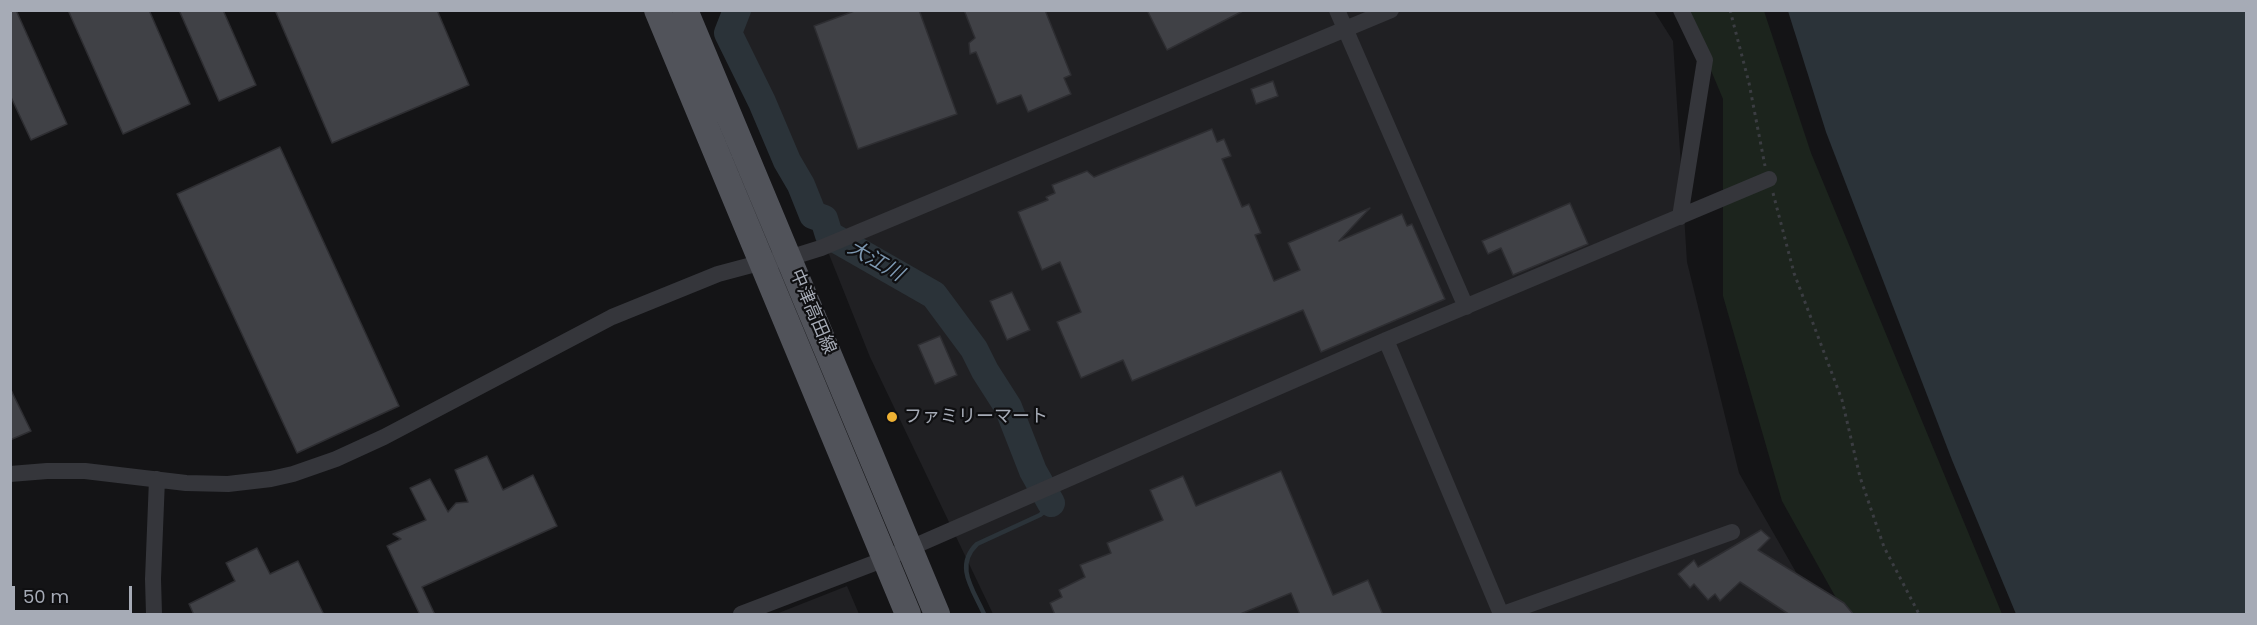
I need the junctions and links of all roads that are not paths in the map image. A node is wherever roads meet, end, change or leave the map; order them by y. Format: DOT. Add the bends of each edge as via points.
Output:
graph roads {
  1 [pos="657,10"];
  2 [pos="685,10"];
  3 [pos="1337,10"];
  4 [pos="1390,10"];
  5 [pos="1682,10"];
  6 [pos="1344,30"];
  7 [pos="1769,179"];
  8 [pos="1680,216"];
  9 [pos="789,258"];
  10 [pos="763,262"];
  11 [pos="1466,307"];
  12 [pos="1386,340"];
  13 [pos="10,474"];
  14 [pos="157,479"];
  15 [pos="1732,532"];
  16 [pos="910,548"];
  17 [pos="885,559"];
  18 [pos="154,615"];
  19 [pos="741,615"];
  20 [pos="908,615"];
  21 [pos="937,615"];
  22 [pos="1502,615"];
  1 -- 10 [label="main road, 中津高田線"];
  2 -- 9 [label="main road, 中津高田線"];
  3 -- 6 [label="street"];
  4 -- 6 [label="street"];
  5 -- 8 [label="street" via="1705,60"];
  6 -- 9 [label="street"];
  6 -- 11 [label="street"];
  7 -- 8 [label="street"];
  8 -- 11 [label="street"];
  9 -- 10 [label="street"];
  9 -- 16 [label="main road, 中津高田線"];
  10 -- 14 [label="street" via="718,274 612,316 384,437 313,468 272,479 228,484"];
  10 -- 17 [label="main road, 中津高田線"];
  11 -- 12 [label="street"];
  12 -- 16 [label="street"];
  12 -- 22 [label="street"];
  13 -- 14 [label="street" via="85,471"];
  14 -- 18 [label="street"];
  15 -- 22 [label="street"];
  16 -- 17 [label="street"];
  16 -- 21 [label="main road, 中津高田線"];
  17 -- 19 [label="street"];
  17 -- 20 [label="main road, 中津高田線"];
}
